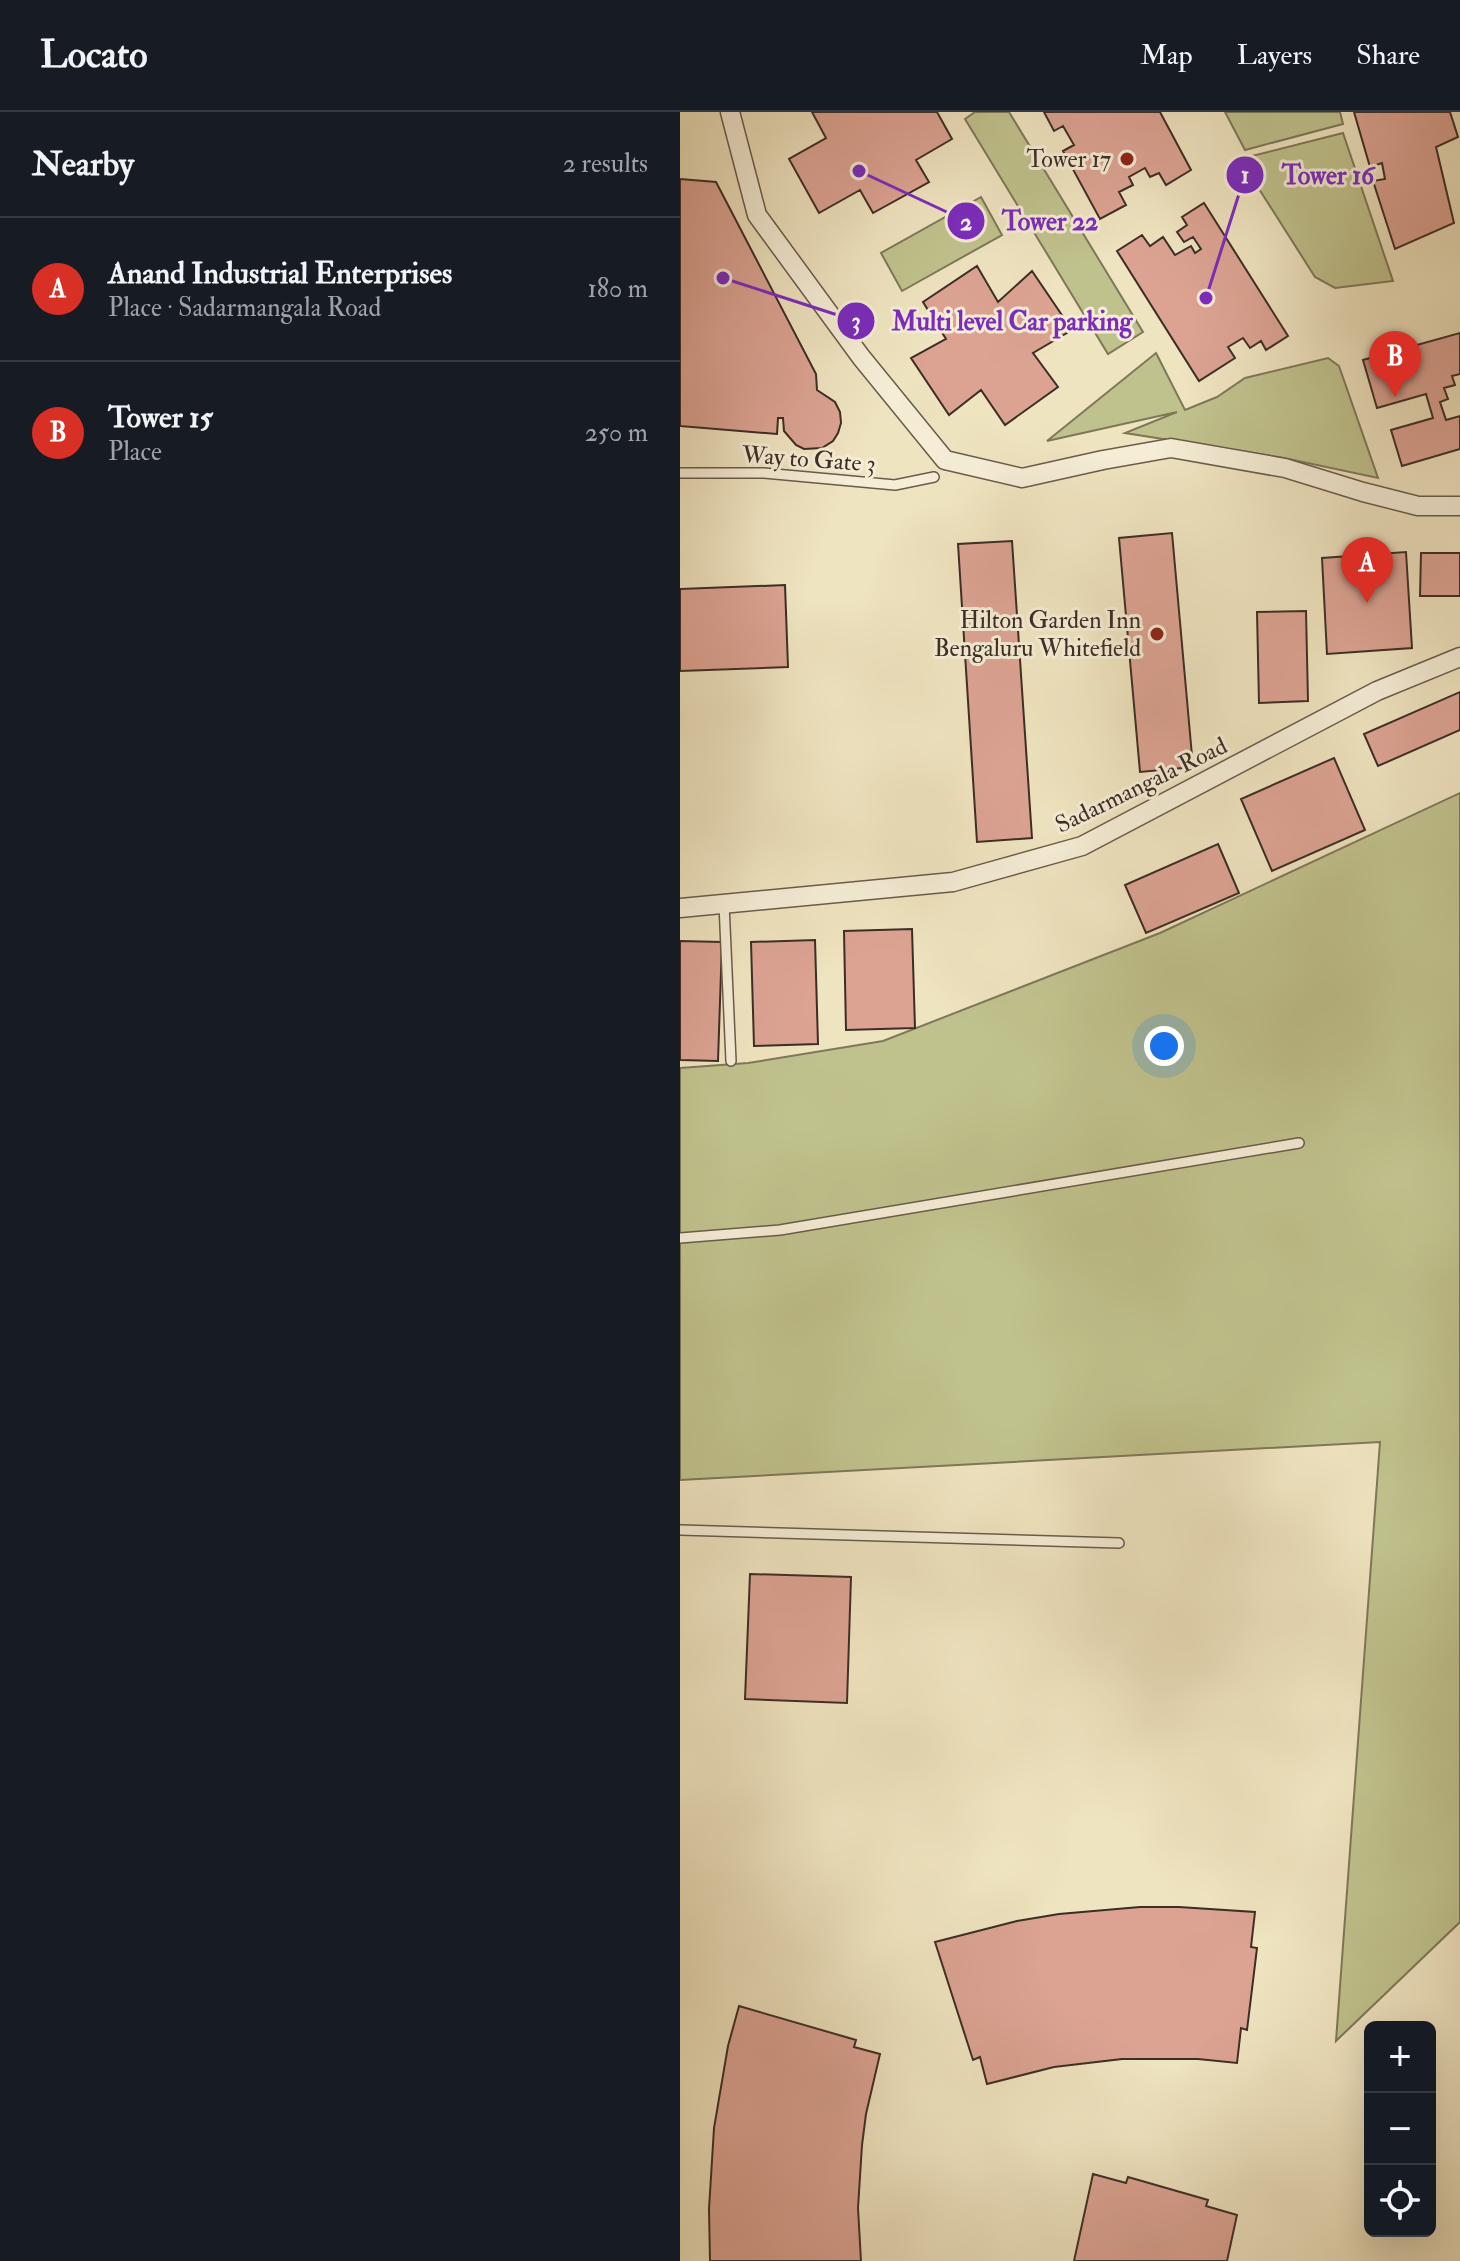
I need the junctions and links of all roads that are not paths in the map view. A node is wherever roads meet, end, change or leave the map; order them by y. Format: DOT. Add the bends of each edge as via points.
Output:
graph roads {
  1 [pos="730,112"];
  2 [pos="680,473"];
  3 [pos="934,477"];
  4 [pos="1460,506"];
  5 [pos="1460,657"];
  6 [pos="724,904"];
  7 [pos="680,908"];
  8 [pos="731,1061"];
  9 [pos="1299,1143"];
  10 [pos="680,1238"];
  11 [pos="680,1530"];
  12 [pos="1119,1543"];
  1 -- 4 [label="street" via="757,215 945,460 1022,478 1171,448 1285,468 1418,506"];
  2 -- 3 [label="lane, Way to Gate 3" via="764,473 895,485"];
  5 -- 6 [label="street, Sadarmangala Road" via="1377,691 1082,846 953,882"];
  6 -- 7 [label="street, Sadarmangala Road"];
  6 -- 8 [label="lane"];
  9 -- 10 [label="lane" via="780,1230"];
  11 -- 12 [label="lane"];
}
